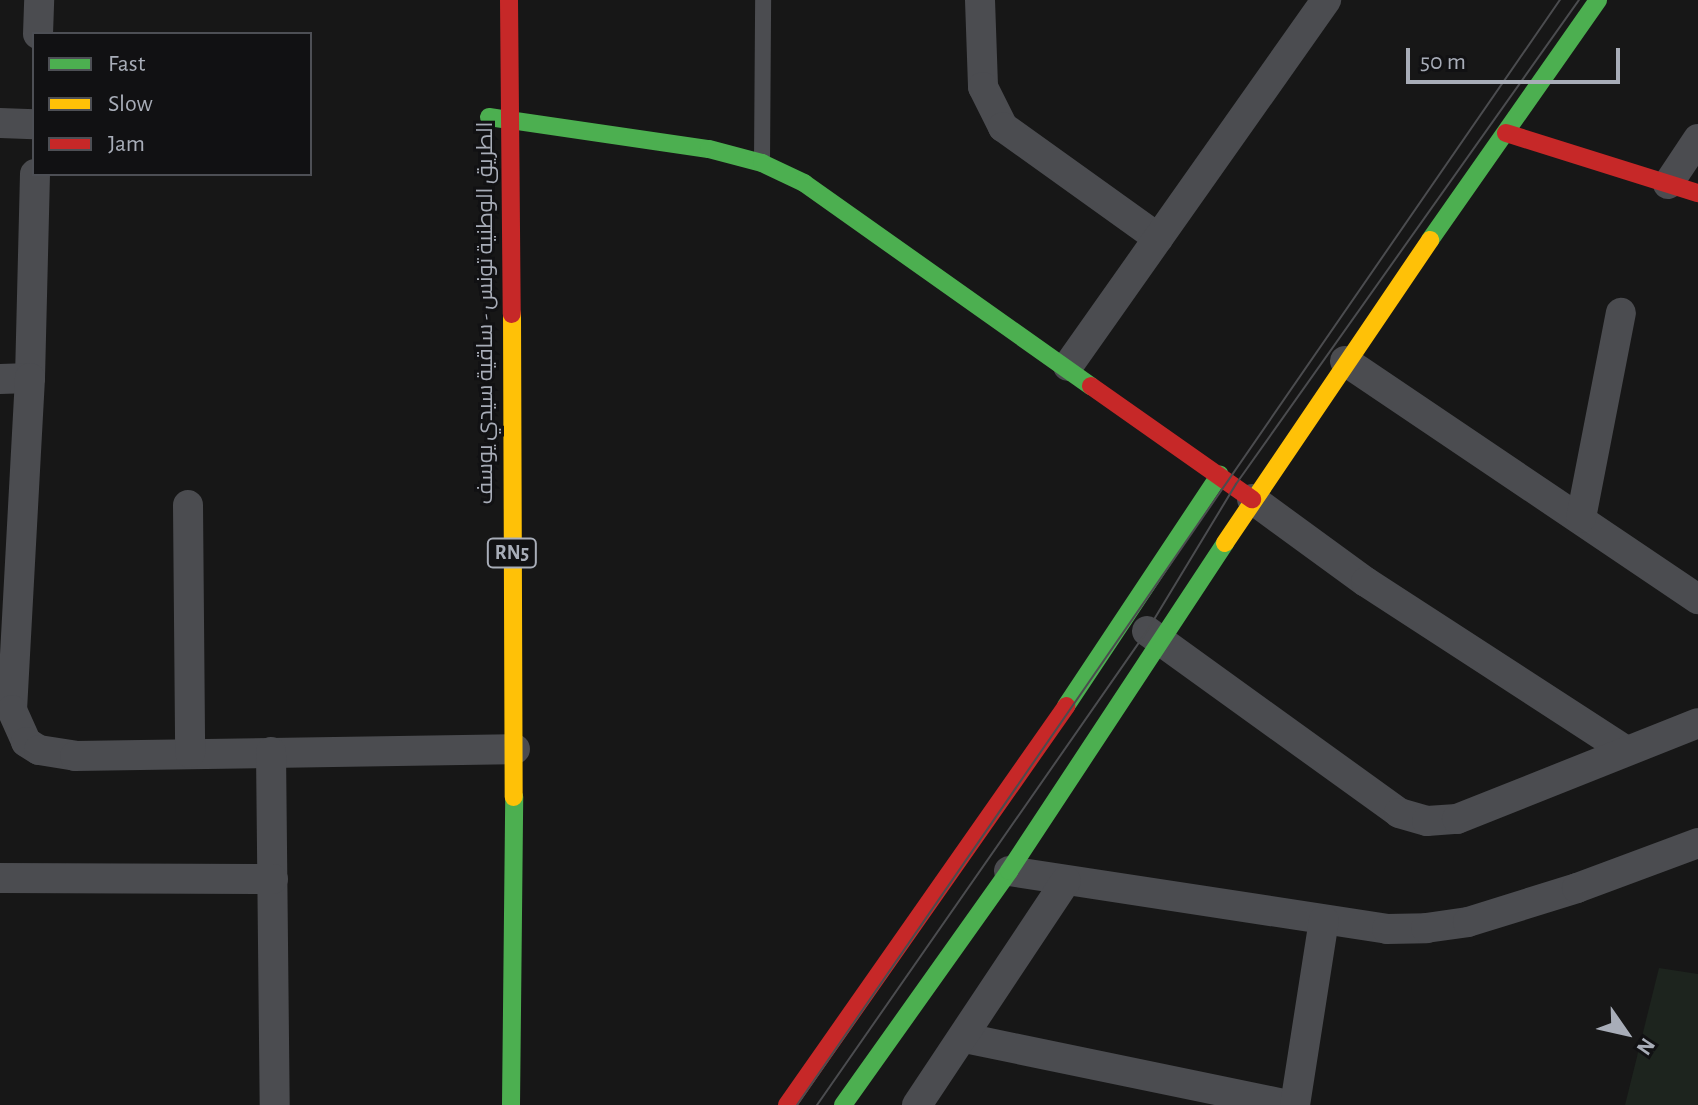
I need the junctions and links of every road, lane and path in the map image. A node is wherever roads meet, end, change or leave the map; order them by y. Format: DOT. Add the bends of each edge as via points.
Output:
graph roads {
  1 [pos="39,0"];
  2 [pos="509,0"];
  3 [pos="763,0"];
  4 [pos="980,0"];
  5 [pos="1326,0"];
  6 [pos="1598,0"];
  7 [pos="38,32"];
  8 [pos="489,118"];
  9 [pos="509,122"];
  10 [pos="0,123"];
  11 [pos="32,124"];
  12 [pos="1506,133"];
  13 [pos="1698,139"];
  14 [pos="762,163"];
  15 [pos="35,176"];
  16 [pos="1668,184"];
  17 [pos="1698,193"];
  18 [pos="1158,238"];
  19 [pos="1621,313"];
  20 [pos="1345,361"];
  21 [pos="1068,366"];
  22 [pos="15,378"];
  23 [pos="1220,474"];
  24 [pos="1252,499"];
  25 [pos="188,505"];
  26 [pos="1581,518"];
  27 [pos="1698,599"];
  28 [pos="1124,614"];
  29 [pos="7,632"];
  30 [pos="1160,639"];
  31 [pos="1698,723"];
  32 [pos="495,749"];
  33 [pos="1623,749"];
  34 [pos="271,752"];
  35 [pos="190,753"];
  36 [pos="1698,843"];
  37 [pos="1009,871"];
  38 [pos="0,878"];
  39 [pos="273,879"];
  40 [pos="1066,881"];
  41 [pos="1324,920"];
  42 [pos="965,1038"];
  43 [pos="491,1058"];
  44 [pos="275,1105"];
  45 [pos="491,1105"];
  46 [pos="511,1105"];
  47 [pos="787,1105"];
  48 [pos="843,1105"];
  49 [pos="917,1105"];
  50 [pos="1288,1105"];
  51 [pos="1295,1105"];
  1 -- 7 [label="street"];
  2 -- 9 [label="main road, الطريق الوطنية تونس - ساقية سيدي يوسف / RN5"];
  3 -- 14 [label="lane"];
  4 -- 18 [label="street" via="983,87 998,120"];
  5 -- 18 [label="street"];
  6 -- 12 [label="main road"];
  8 -- 9 [label="main road"];
  9 -- 14 [label="main road" via="662,140"];
  9 -- 32 [label="main road, الطريق الوطنية تونس - ساقية سيدي يوسف / RN5"];
  10 -- 11 [label="street"];
  12 -- 16 [label="main road"];
  12 -- 20 [label="main road"];
  13 -- 16 [label="street"];
  14 -- 21 [label="main road" via="865,222"];
  15 -- 22 [label="street"];
  16 -- 17 [label="main road"];
  18 -- 21 [label="street"];
  19 -- 26 [label="street"];
  20 -- 24 [label="main road"];
  20 -- 26 [label="street"];
  21 -- 23 [label="main road"];
  22 -- 29 [label="street"];
  23 -- 24 [label="main road"];
  23 -- 28 [label="main road"];
  24 -- 30 [label="main road"];
  24 -- 33 [label="street" via="1366,582"];
  25 -- 35 [label="street"];
  26 -- 27 [label="street"];
  28 -- 30 [label="street"];
  28 -- 47 [label="main road" via="988,823"];
  29 -- 35 [label="street" via="12,710 26,742 39,750 75,756"];
  30 -- 33 [label="street" via="1399,813 1427,821 1457,819"];
  30 -- 37 [label="main road"];
  31 -- 33 [label="street"];
  32 -- 34 [label="street"];
  32 -- 46 [label="main road, الطريق الوطنية تونس - ساقية سيدي يوسف / RN5"];
  34 -- 35 [label="street"];
  34 -- 39 [label="street"];
  36 -- 41 [label="street" via="1468,922 1387,929"];
  37 -- 40 [label="street"];
  37 -- 48 [label="main road"];
  38 -- 39 [label="street"];
  39 -- 44 [label="street"];
  40 -- 41 [label="street" via="1193,896"];
  40 -- 42 [label="street"];
  41 -- 51 [label="street"];
  42 -- 49 [label="street"];
  42 -- 50 [label="street"];
  43 -- 45 [label="main road"];
}
